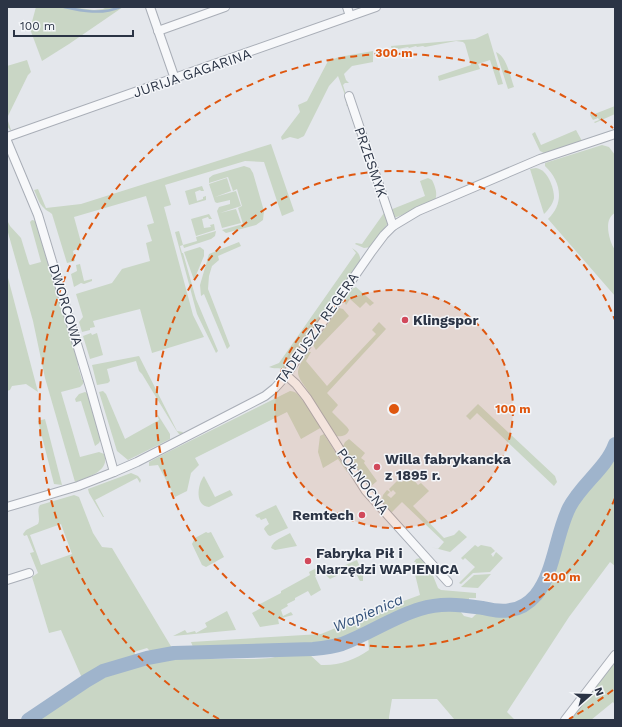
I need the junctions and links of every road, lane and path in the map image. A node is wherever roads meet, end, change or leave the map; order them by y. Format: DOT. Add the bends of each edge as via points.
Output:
graph roads {
  1 [pos="150,7"];
  2 [pos="225,7"];
  3 [pos="347,7"];
  4 [pos="376,7"];
  5 [pos="215,9"];
  6 [pos="350,16"];
  7 [pos="158,31"];
  8 [pos="175,79"];
  9 [pos="349,96"];
  10 [pos="615,134"];
  11 [pos="7,137"];
  12 [pos="7,141"];
  13 [pos="393,226"];
  14 [pos="286,375"];
  15 [pos="114,472"];
  16 [pos="7,507"];
  17 [pos="29,573"];
  18 [pos="7,580"];
  19 [pos="448,582"];
  20 [pos="615,656"];
  21 [pos="565,720"];
  1 -- 7 [label="street"];
  2 -- 5 [label="street"];
  3 -- 6 [label="street"];
  4 -- 6 [label="street, JURIJA GAGARINA"];
  5 -- 7 [label="street"];
  6 -- 8 [label="street, JURIJA GAGARINA"];
  7 -- 8 [label="street"];
  8 -- 11 [label="street, JURIJA GAGARINA"];
  9 -- 13 [label="street, PRZESMYK"];
  10 -- 13 [label="street, TADEUSZA REGERA" via="526,165 426,208"];
  12 -- 15 [label="street, DWORCOWA" via="38,215"];
  13 -- 14 [label="street, TADEUSZA REGERA" via="384,235"];
  14 -- 15 [label="street, TADEUSZA REGERA" via="275,388 260,399"];
  14 -- 19 [label="street, PÓŁNOCNA" via="307,398 366,491"];
  15 -- 16 [label="street, TADEUSZA REGERA" via="78,486"];
  17 -- 18 [label="street"];
  20 -- 21 [label="street"];
}
